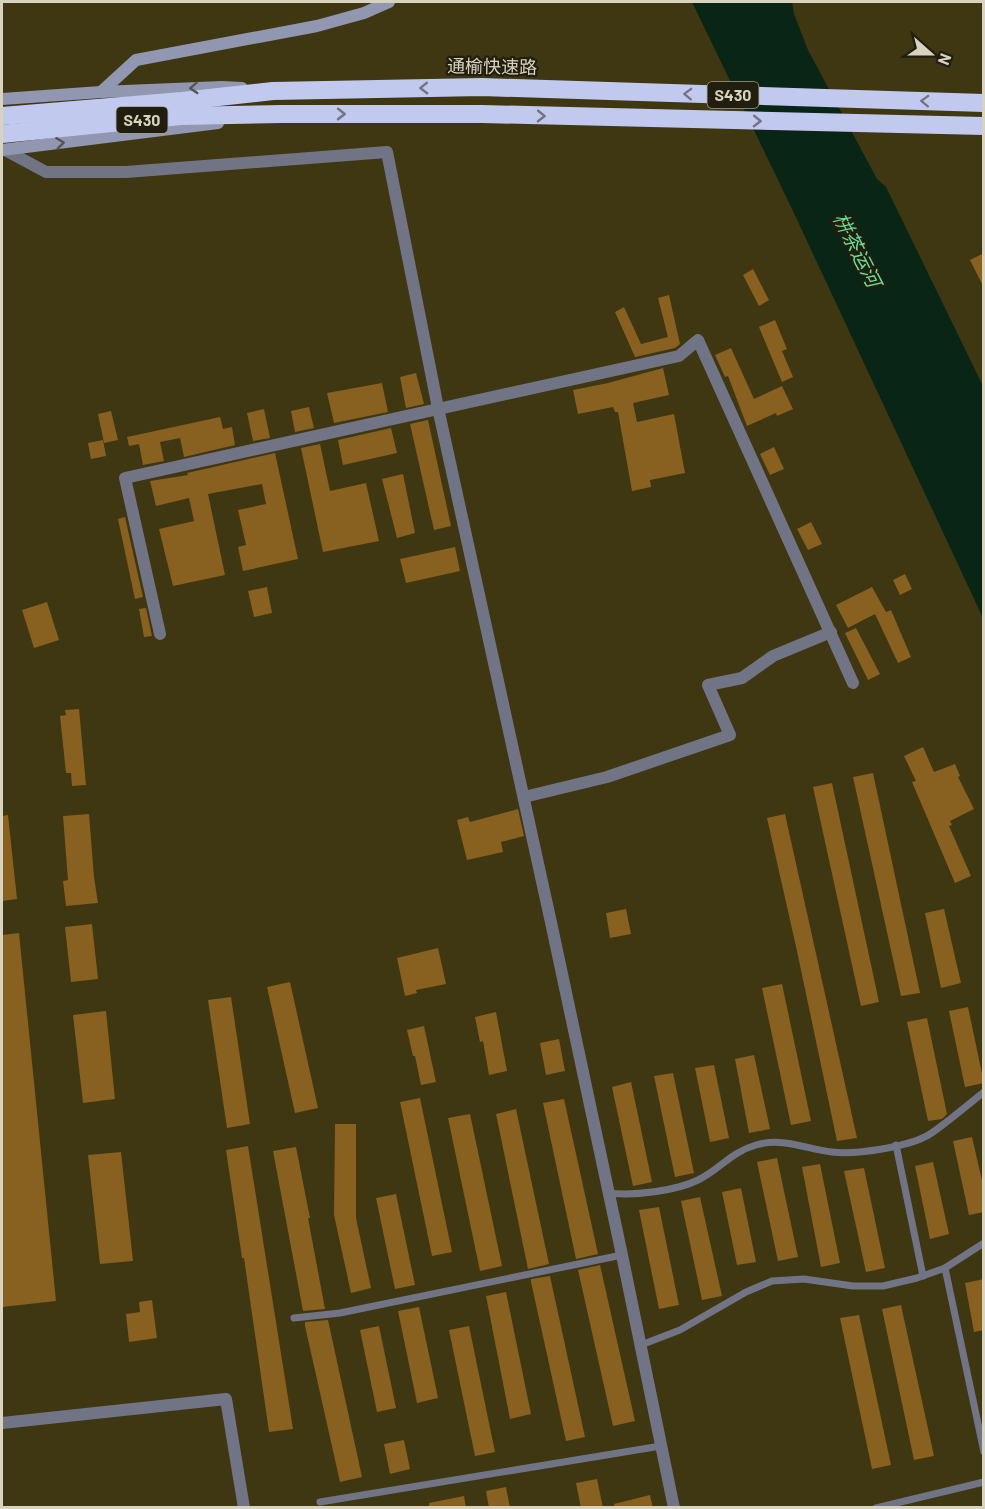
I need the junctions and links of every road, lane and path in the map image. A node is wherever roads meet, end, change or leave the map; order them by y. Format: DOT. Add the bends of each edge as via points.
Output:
graph roads {
  1 [pos="389,2"];
  2 [pos="273,91"];
  3 [pos="100,92"];
  4 [pos="2,99"];
  5 [pos="984,104"];
  6 [pos="2,116"];
  7 [pos="984,126"];
  8 [pos="3,144"];
  9 [pos="438,408"];
  10 [pos="831,632"];
  11 [pos="160,634"];
  12 [pos="853,683"];
  13 [pos="524,797"];
  14 [pos="984,1092"];
  15 [pos="896,1145"];
  16 [pos="609,1193"];
  17 [pos="984,1243"];
  18 [pos="622,1255"];
  19 [pos="945,1268"];
  20 [pos="923,1276"];
  21 [pos="294,1318"];
  22 [pos="641,1345"];
  23 [pos="2,1423"];
  24 [pos="982,1441"];
  25 [pos="661,1446"];
  26 [pos="984,1452"];
  27 [pos="984,1482"];
  28 [pos="320,1502"];
  29 [pos="244,1508"];
  30 [pos="674,1508"];
  31 [pos="876,1508"];
  1 -- 3 [label="street" via="317,26 136,60"];
  2 -- 3 [label="street, one-way" via="222,87"];
  5 -- 2 [label="highway, 通榆快速路 / S430, one-way" via="482,87"];
  2 -- 6 [label="highway, 通榆快速路 / S430"];
  3 -- 4 [label="street"];
  8 -- 7 [label="highway, S430, one-way" via="181,116 282,114 482,114"];
  8 -- 9 [label="street" via="46,172 126,172 387,152"];
  9 -- 10 [label="street" via="703,350"];
  9 -- 11 [label="street" via="125,478"];
  9 -- 13 [label="street"];
  10 -- 12 [label="street"];
  10 -- 13 [label="street" via="774,656 742,678 708,685 730,735 607,777"];
  13 -- 16 [label="street"];
  14 -- 15 [label="lane" via="928,1135"];
  15 -- 16 [label="lane" via="857,1153 776,1141 754,1145 728,1157 699,1180 626,1195"];
  15 -- 20 [label="lane"];
  16 -- 18 [label="street"];
  17 -- 19 [label="lane"];
  18 -- 21 [label="lane" via="340,1313"];
  18 -- 22 [label="street"];
  19 -- 20 [label="lane"];
  19 -- 24 [label="lane"];
  20 -- 22 [label="lane" via="883,1286 772,1281 680,1330"];
  22 -- 25 [label="street"];
  23 -- 29 [label="street" via="226,1399"];
  24 -- 26 [label="lane"];
  25 -- 28 [label="lane"];
  25 -- 30 [label="street"];
  27 -- 31 [label="lane"];
}
